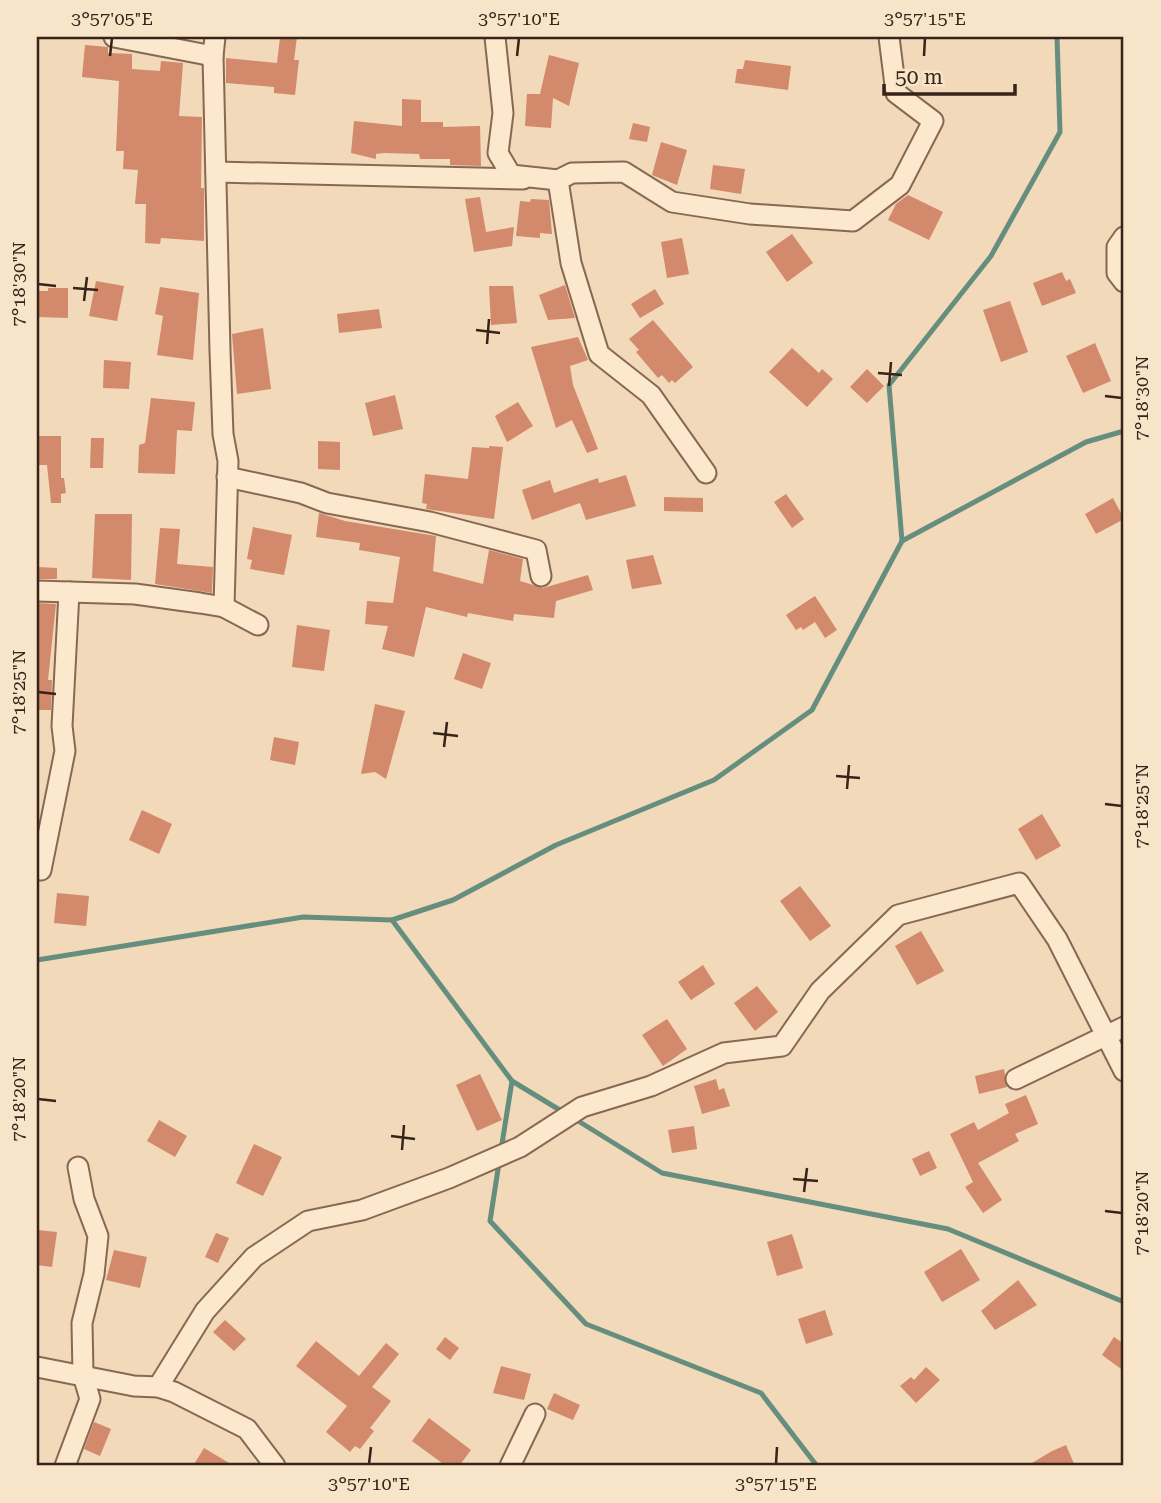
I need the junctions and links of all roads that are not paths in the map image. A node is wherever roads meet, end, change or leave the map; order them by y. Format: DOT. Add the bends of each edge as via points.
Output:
graph roads {
  1 [pos="114,37"];
  2 [pos="495,37"];
  3 [pos="889,37"];
  4 [pos="214,46"];
  5 [pos="216,173"];
  6 [pos="526,179"];
  7 [pos="558,180"];
  8 [pos="1124,237"];
  9 [pos="1124,282"];
  10 [pos="706,473"];
  11 [pos="227,477"];
  12 [pos="541,576"];
  13 [pos="37,591"];
  14 [pos="69,592"];
  15 [pos="224,607"];
  16 [pos="258,625"];
  17 [pos="41,870"];
  18 [pos="1116,1031"];
  19 [pos="1124,1070"];
  20 [pos="1016,1079"];
  21 [pos="78,1167"];
  22 [pos="37,1367"];
  23 [pos="83,1374"];
  24 [pos="159,1387"];
  25 [pos="536,1415"];
  26 [pos="268,1463"];
  27 [pos="65,1466"];
  28 [pos="510,1466"];
  1 -- 4 [label="street"];
  2 -- 6 [label="street" via="503,113 498,153 511,175"];
  3 -- 7 [label="street" via="896,93 933,121 900,185 853,221 750,214 672,202 624,173 572,173"];
  4 -- 5 [label="street"];
  5 -- 6 [label="street"];
  5 -- 11 [label="street"];
  6 -- 7 [label="street"];
  7 -- 10 [label="street" via="571,262 598,354 651,396"];
  8 -- 9 [label="street" via="1118,247 1117,273"];
  11 -- 12 [label="street" via="536,550"];
  11 -- 15 [label="street"];
  13 -- 14 [label="street"];
  14 -- 15 [label="street" via="135,594"];
  14 -- 17 [label="street" via="62,726 65,751"];
  15 -- 16 [label="street"];
  18 -- 19 [label="street"];
  18 -- 20 [label="street"];
  18 -- 24 [label="street" via="1019,883 898,915 820,991 782,1046 724,1053 651,1086 582,1107 520,1147 449,1178 362,1210 308,1221 254,1257 205,1311"];
  21 -- 23 [label="street" via="83,1199 98,1236 82,1323"];
  22 -- 23 [label="street"];
  23 -- 24 [label="street"];
  23 -- 27 [label="street" via="90,1399"];
  24 -- 26 [label="street" via="247,1429"];
  25 -- 28 [label="street"];
}
